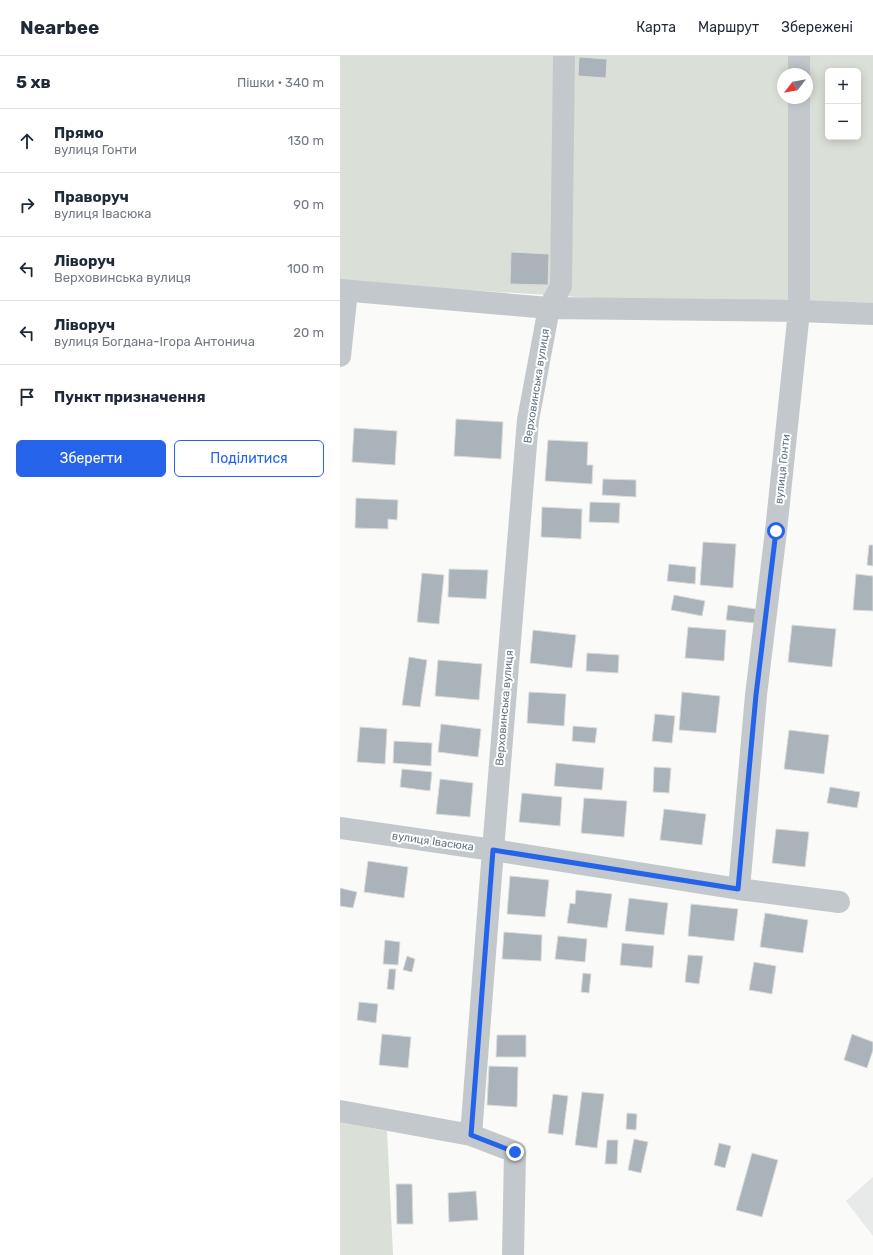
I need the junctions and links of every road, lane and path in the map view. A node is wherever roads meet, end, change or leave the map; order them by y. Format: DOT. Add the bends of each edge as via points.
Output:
graph roads {
  1 [pos="564,56"];
  2 [pos="799,56"];
  3 [pos="799,68"];
  4 [pos="799,104"];
  5 [pos="343,291"];
  6 [pos="549,308"];
  7 [pos="799,311"];
  8 [pos="873,314"];
  9 [pos="340,356"];
  10 [pos="340,828"];
  11 [pos="493,850"];
  12 [pos="738,889"];
  13 [pos="839,902"];
  14 [pos="340,1111"];
  15 [pos="471,1135"];
  16 [pos="513,1255"];
  1 -- 6 [label="street, Верховинська вулиця" via="561,286"];
  2 -- 3 [label="street"];
  4 -- 7 [label="street, вулиця Гонти"];
  5 -- 6 [label="street"];
  5 -- 9 [label="street"];
  6 -- 7 [label="street"];
  6 -- 11 [label="street, Верховинська вулиця" via="528,420"];
  7 -- 8 [label="street"];
  7 -- 12 [label="street, вулиця Гонти" via="756,695"];
  10 -- 11 [label="street, вулиця Івасюка"];
  11 -- 12 [label="street, вулиця Івасюка"];
  11 -- 15 [label="street, Верховинська вулиця"];
  12 -- 13 [label="street, вулиця Івасюка"];
  14 -- 15 [label="street"];
  15 -- 16 [label="street" via="515,1152"];
}
